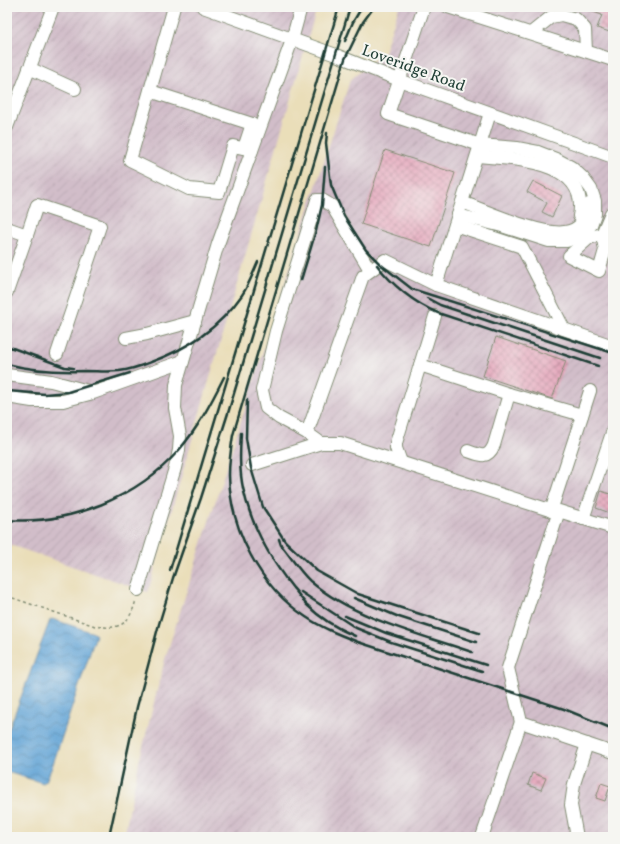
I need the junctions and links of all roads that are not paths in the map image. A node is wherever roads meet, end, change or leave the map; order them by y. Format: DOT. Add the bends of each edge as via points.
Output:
graph roads {
  1 [pos="53,7"];
  2 [pos="174,7"];
  3 [pos="203,7"];
  4 [pos="301,7"];
  5 [pos="424,7"];
  6 [pos="448,7"];
  7 [pos="531,33"];
  8 [pos="292,40"];
  9 [pos="586,51"];
  10 [pos="613,60"];
  11 [pos="29,68"];
  12 [pos="399,80"];
  13 [pos="75,89"];
  14 [pos="150,91"];
  15 [pos="490,113"];
  16 [pos="7,127"];
  17 [pos="248,149"];
  18 [pos="478,150"];
  19 [pos="613,157"];
  20 [pos="462,202"];
  21 [pos="612,214"];
  22 [pos="457,220"];
  23 [pos="7,228"];
  24 [pos="602,234"];
  25 [pos="27,235"];
  26 [pos="370,270"];
  27 [pos="436,285"];
  28 [pos="7,292"];
  29 [pos="435,316"];
  30 [pos="195,321"];
  31 [pos="564,329"];
  32 [pos="126,338"];
  33 [pos="613,346"];
  34 [pos="57,354"];
  35 [pos="183,361"];
  36 [pos="420,365"];
  37 [pos="7,375"];
  38 [pos="590,391"];
  39 [pos="93,393"];
  40 [pos="509,394"];
  41 [pos="7,397"];
  42 [pos="582,415"];
  43 [pos="613,430"];
  44 [pos="307,433"];
  45 [pos="321,443"];
  46 [pos="468,451"];
  47 [pos="609,455"];
  48 [pos="401,462"];
  49 [pos="252,465"];
  50 [pos="555,512"];
  51 [pos="583,519"];
  52 [pos="613,528"];
  53 [pos="138,590"];
  54 [pos="521,722"];
  55 [pos="587,744"];
  56 [pos="613,753"];
  57 [pos="482,837"];
  58 [pos="576,837"];
  1 -- 11 [label="street"];
  2 -- 14 [label="street"];
  3 -- 8 [label="street, Loveridge Road"];
  4 -- 8 [label="street"];
  5 -- 12 [label="street"];
  6 -- 7 [label="street"];
  7 -- 9 [label="street"];
  7 -- 9 [label="street" via="551,17 562,15 576,19 585,29"];
  8 -- 12 [label="street, Loveridge Road"];
  8 -- 17 [label="street"];
  9 -- 10 [label="street"];
  11 -- 13 [label="street"];
  11 -- 16 [label="street"];
  12 -- 15 [label="street, Loveridge Road"];
  12 -- 18 [label="street" via="388,114"];
  14 -- 17 [label="street" via="252,124"];
  14 -- 17 [label="street" via="130,160 189,189 219,192 233,146"];
  15 -- 18 [label="street"];
  15 -- 19 [label="street, Loveridge Road"];
  17 -- 30 [label="street"];
  18 -- 20 [label="street"];
  18 -- 20 [label="street" via="529,155 561,167 572,174 587,192 588,212 577,228 554,233"];
  18 -- 22 [label="street" via="517,148 556,159 583,178 591,189 595,201 595,214 591,225 582,235 566,241 549,241 502,226"];
  20 -- 22 [label="street"];
  21 -- 24 [label="street"];
  22 -- 27 [label="street"];
  22 -- 31 [label="street" via="522,247"];
  23 -- 25 [label="street"];
  25 -- 28 [label="street"];
  25 -- 34 [label="street" via="37,205 100,226"];
  26 -- 27 [label="street" via="385,260"];
  26 -- 44 [label="street" via="363,276"];
  26 -- 44 [label="street" via="332,206 317,200 276,331 262,390 266,408"];
  27 -- 31 [label="street"];
  29 -- 36 [label="street"];
  30 -- 32 [label="street"];
  30 -- 35 [label="street"];
  31 -- 33 [label="street"];
  35 -- 39 [label="street"];
  35 -- 53 [label="street" via="176,385 175,408 180,436 179,450"];
  36 -- 40 [label="street"];
  36 -- 48 [label="street" via="396,444"];
  37 -- 39 [label="street" via="51,381"];
  38 -- 42 [label="street"];
  39 -- 41 [label="street" via="63,401 32,401"];
  40 -- 42 [label="street"];
  40 -- 46 [label="street" via="491,452 481,456"];
  42 -- 50 [label="street"];
  43 -- 47 [label="street"];
  44 -- 45 [label="street"];
  45 -- 48 [label="street" via="340,443"];
  45 -- 49 [label="street"];
  47 -- 51 [label="street"];
  48 -- 50 [label="street"];
  50 -- 51 [label="street"];
  50 -- 54 [label="street" via="508,668"];
  51 -- 52 [label="street"];
  54 -- 55 [label="street"];
  54 -- 57 [label="street"];
  55 -- 56 [label="street"];
  55 -- 58 [label="street" via="574,784 571,805"];
}
